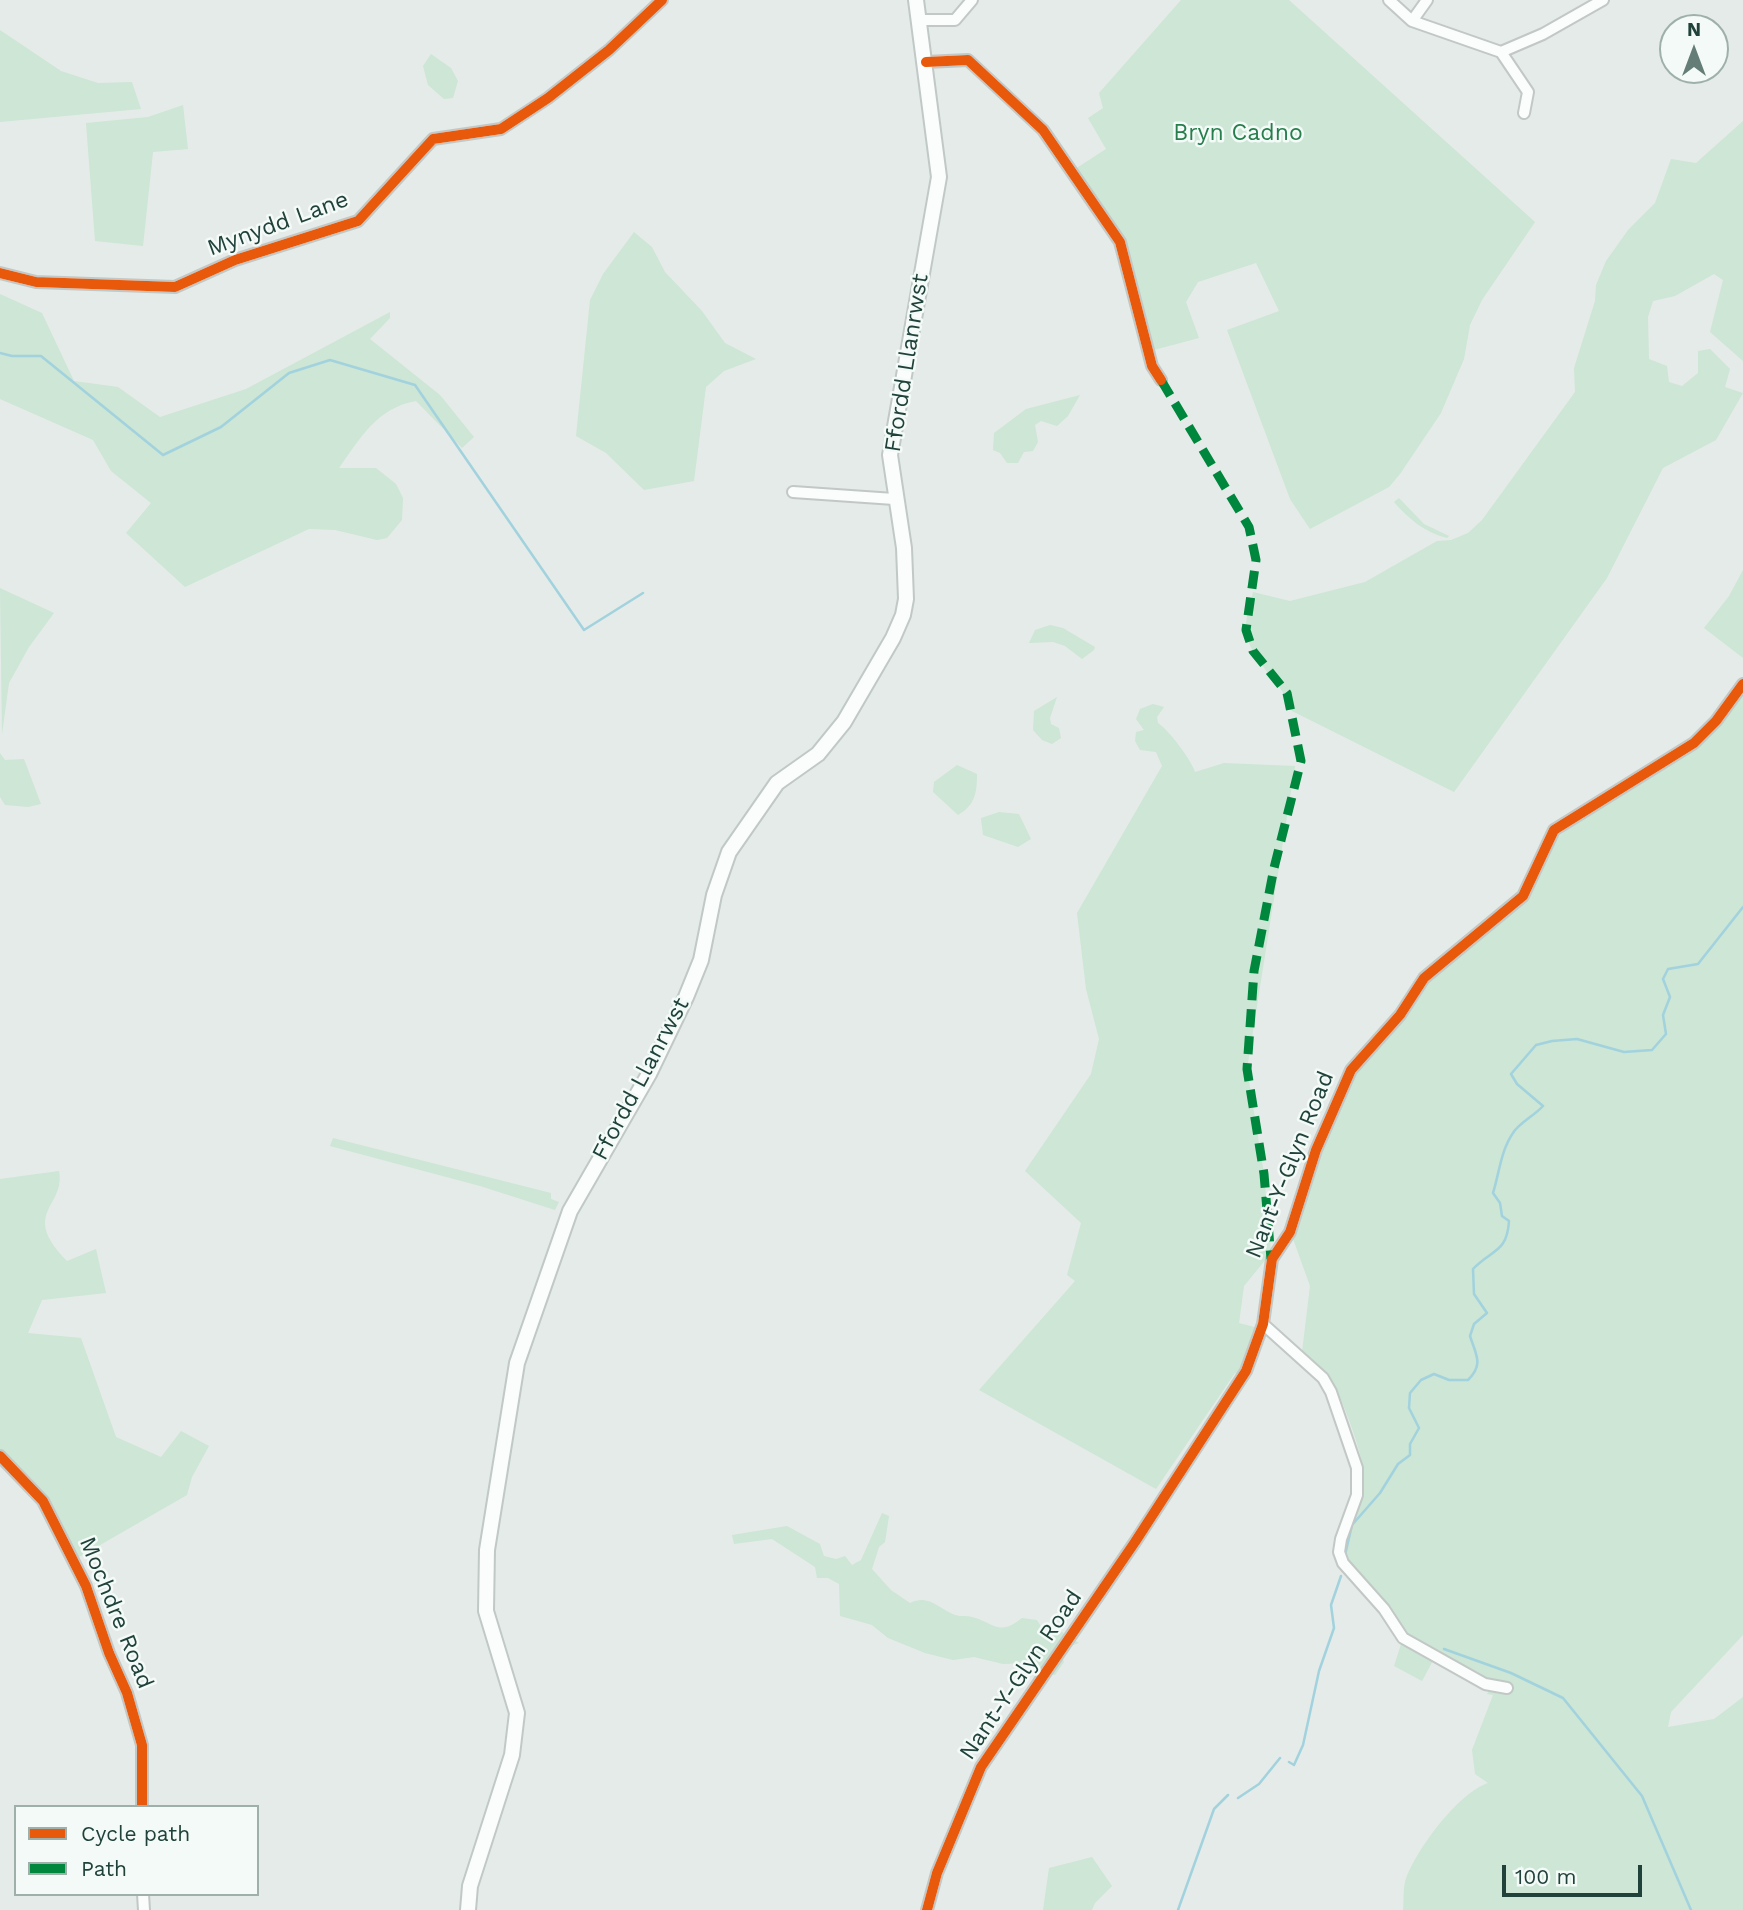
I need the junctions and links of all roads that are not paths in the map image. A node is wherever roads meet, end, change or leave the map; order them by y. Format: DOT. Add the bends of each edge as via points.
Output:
graph roads {
  1 [pos="662,0"];
  2 [pos="916,0"];
  3 [pos="972,0"];
  4 [pos="1389,0"];
  5 [pos="1427,0"];
  6 [pos="1603,0"];
  7 [pos="920,20"];
  8 [pos="1412,21"];
  9 [pos="1501,52"];
  10 [pos="926,62"];
  11 [pos="1524,113"];
  12 [pos="0,273"];
  13 [pos="1161,380"];
  14 [pos="793,492"];
  15 [pos="894,499"];
  16 [pos="1743,684"];
  17 [pos="1264,1324"];
  18 [pos="0,1456"];
  19 [pos="1507,1688"];
  20 [pos="142,1805"];
  21 [pos="468,1910"];
  22 [pos="927,1910"];
  1 -- 12 [label="street, Mynydd Lane" via="587,68 501,129 433,139 358,221 234,260 175,286 36,282"];
  2 -- 7 [label="main road, Ffordd Llanrwst"];
  3 -- 7 [label="street" via="955,20"];
  4 -- 8 [label="street"];
  5 -- 8 [label="street"];
  6 -- 9 [label="street"];
  7 -- 10 [label="main road, Ffordd Llanrwst"];
  8 -- 9 [label="street"];
  9 -- 11 [label="street" via="1528,92"];
  10 -- 13 [label="street" via="968,61 1043,130 1120,242 1152,366"];
  10 -- 15 [label="main road, Ffordd Llanrwst" via="939,177 890,455"];
  14 -- 15 [label="street"];
  15 -- 21 [label="main road, Ffordd Llanrwst" via="904,548 905,599 893,638 833,737 818,754 777,783 729,852 701,960 686,997 649,1074 570,1211 517,1363 487,1550 486,1611 517,1713 512,1755 470,1886"];
  16 -- 17 [label="street, Nant-Y-Glyn Road" via="1694,743 1554,830 1522,896 1424,978 1400,1015 1351,1070 1316,1150 1290,1232 1272,1259"];
  17 -- 19 [label="street" via="1322,1378 1353,1455 1357,1495 1341,1539 1343,1563 1403,1638 1491,1688"];
  17 -- 22 [label="street, Nant-Y-Glyn Road" via="1246,1371 981,1767 937,1873"];
  18 -- 20 [label="street, Mochdre Road" via="43,1501 86,1586 142,1745"];
}
